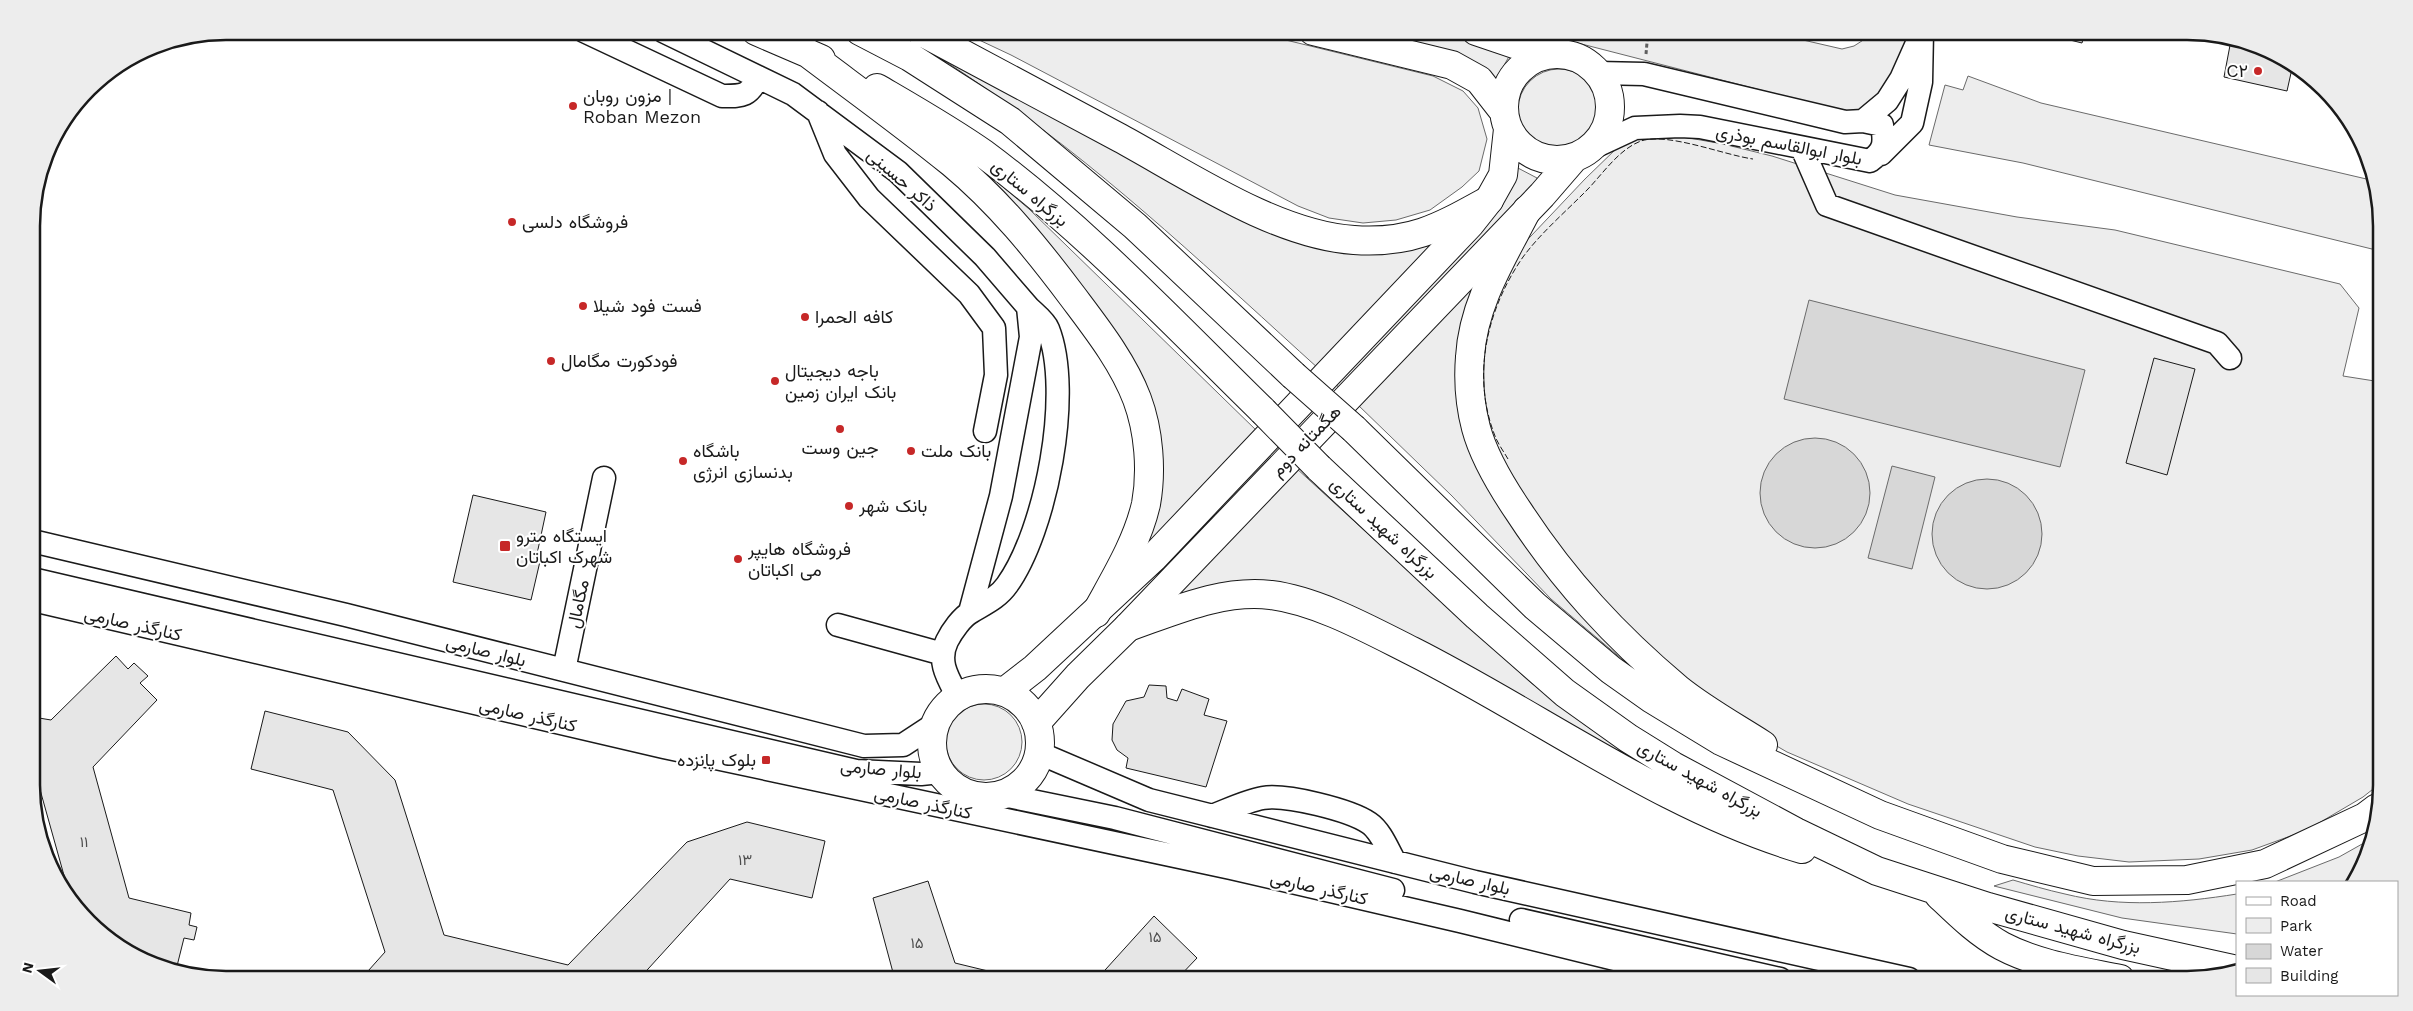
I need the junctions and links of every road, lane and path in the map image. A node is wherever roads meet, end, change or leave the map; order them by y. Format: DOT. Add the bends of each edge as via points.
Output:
graph roads {
  1 [pos="603,40"];
  2 [pos="682,40"];
  3 [pos="778,40"];
  4 [pos="877,40"];
  5 [pos="937,40"];
  6 [pos="1350,40"];
  7 [pos="1503,40"];
  8 [pos="1918,40"];
  9 [pos="1922,40"];
  10 [pos="805,51"];
  11 [pos="1547,55"];
  12 [pos="1598,73"];
  13 [pos="758,77"];
  14 [pos="818,112"];
  15 [pos="1506,120"];
  16 [pos="1863,121"];
  17 [pos="1802,148"];
  18 [pos="1582,153"];
  19 [pos="1880,154"];
  20 [pos="1489,200"];
  21 [pos="1527,210"];
  22 [pos="1028,307"];
  23 [pos="2230,358"];
  24 [pos="1263,411"];
  25 [pos="985,431"];
  26 [pos="604,478"];
  27 [pos="40,544"];
  28 [pos="40,582"];
  29 [pos="40,602"];
  30 [pos="970,612"];
  31 [pos="1096,613"];
  32 [pos="838,625"];
  33 [pos="1128,627"];
  34 [pos="943,654"];
  35 [pos="564,670"];
  36 [pos="1004,692"];
  37 [pos="958,697"];
  38 [pos="1036,722"];
  39 [pos="935,724"];
  40 [pos="1039,753"];
  41 [pos="940,772"];
  42 [pos="1003,794"];
  43 [pos="972,804"];
  44 [pos="2370,813"];
  45 [pos="1212,816"];
  46 [pos="1880,816"];
  47 [pos="1395,862"];
  48 [pos="1877,871"];
  49 [pos="1933,889"];
  50 [pos="1516,891"];
  51 [pos="1507,924"];
  52 [pos="2223,967"];
  53 [pos="1666,971"];
  54 [pos="1740,971"];
  55 [pos="1872,971"];
  56 [pos="2082,971"];
  1 -- 13 [label="street" via="722,96 740,96 752,89"];
  2 -- 13 [label="street, ذاکر حسینی"];
  3 -- 10 [label="main road, بزرگراه ستاری"];
  4 -- 46 [label="main road, bridge" via="910,57 1010,121 1135,226 1354,429 1535,606 1618,675 1721,741"];
  5 -- 20 [label="main road" via="1208,188 1306,231 1354,240 1416,236 1446,224"];
  6 -- 15 [label="main road" via="1452,65 1479,80"];
  7 -- 11 [label="main road"];
  8 -- 16 [label="street" via="1901,80 1887,101"];
  9 -- 19 [label="street" via="1921,82 1912,123"];
  10 -- 24 [label="main road, بزرگراه ستاری" via="920,113 1006,172 1096,250"];
  10 -- 31 [label="main road" via="952,164 992,200 1038,251 1124,370 1138,400 1146,432 1149,468 1146,503 1135,541"];
  11 -- 12 [label="main road" via="1575,57"];
  11 -- 15 [label="main road" via="1521,69 1511,81 1505,96"];
  12 -- 16 [label="street, بلوار ابوالقاسم بوذری" via="1644,74 1845,122"];
  12 -- 18 [label="main road" via="1607,88 1610,104 1608,121 1602,136"];
  13 -- 14 [label="street, ذاکر حسینی" via="793,94"];
  14 -- 22 [label="street, ذاکر حسینی" via="898,172 985,257"];
  14 -- 25 [label="street" via="834,154 869,198 969,294 994,328 996,375"];
  15 -- 18 [label="main road" via="1517,142 1529,152 1551,160"];
  15 -- 20 [label="main road, هگمتانه دوم" via="1503,175"];
  16 -- 19 [label="street, بلوار ابوالقاسم بوذری" via="1882,126 1885,140"];
  17 -- 18 [label="street, بلوار ابوالقاسم بوذری" via="1700,127 1663,126 1635,128"];
  17 -- 19 [label="street, بلوار ابوالقاسم بوذری" via="1870,161"];
  17 -- 23 [label="street" via="1827,205 2217,343"];
  18 -- 21 [label="main road, هگمتانه دوم"];
  20 -- 31 [label="main road, هگمتانه دوم" via="1330,373"];
  21 -- 33 [label="main road, هگمتانه دوم"];
  21 -- 46 [label="main road" via="1486,288 1470,356 1469,390 1476,429 1488,460 1508,496 1558,570 1603,620 1680,690 1763,746"];
  22 -- 30 [label="street, ذاکر حسینی" via="1031,337 1003,487"];
  22 -- 30 [label="street, ذاکر حسینی" via="1048,327 1057,362 1053,456 1031,540 1020,566 1006,587 984,606"];
  24 -- 48 [label="main road, بزرگراه شهید ستاری, bridge" via="1319,468 1484,622 1565,692 1673,766"];
  26 -- 35 [label="street, مگامال"];
  27 -- 35 [label="street, بلوار صارمی"];
  28 -- 41 [label="street, بلوار صارمی" via="856,771"];
  29 -- 43 [label="street, کنارگذر صارمی" via="674,749"];
  30 -- 34 [label="street, ذاکر حسینی" via="952,633"];
  31 -- 36 [label="main road, هگمتانه دوم"];
  32 -- 34 [label="street"];
  33 -- 38 [label="main road, هگمتانه دوم"];
  33 -- 48 [label="main road" via="1232,594 1272,595 1322,609 1451,670 1669,793 1766,838"];
  34 -- 37 [label="street" via="944,671"];
  35 -- 39 [label="street, بلوار صارمی" via="864,746 902,744"];
  36 -- 37 [label="main road" via="976,690"];
  36 -- 38 [label="main road" via="1017,699"];
  37 -- 39 [label="main road" via="941,712"];
  38 -- 40 [label="main road"];
  39 -- 41 [label="main road" via="932,752"];
  40 -- 42 [label="main road" via="1036,764 1022,783"];
  40 -- 45 [label="street, بلوار صارمی" via="1149,800"];
  41 -- 43 [label="main road"];
  42 -- 43 [label="main road" via="982,797"];
  42 -- 51 [label="street, بلوار صارمی" via="1115,818"];
  43 -- 51 [label="street, کنارگذر صارمی" via="1240,870"];
  44 -- 46 [label="main road" via="2265,864 2187,880 2093,880 2002,859"];
  45 -- 47 [label="street, بلوار صارمی"];
  45 -- 47 [label="street" via="1262,798 1279,797 1323,806 1370,824"];
  47 -- 50 [label="street, بلوار صارمی"];
  48 -- 49 [label="main road, بزرگراه شهید ستاری"];
  49 -- 52 [label="main road, بزرگراه شهید ستاری" via="2123,945"];
  49 -- 56 [label="main road" via="1971,925 2002,946 2045,963"];
  50 -- 51 [label="street"];
  50 -- 55 [label="street, بلوار صارمی"];
  51 -- 53 [label="street, کنارگذر صارمی"];
  51 -- 54 [label="street, بلوار صارمی"];
}
